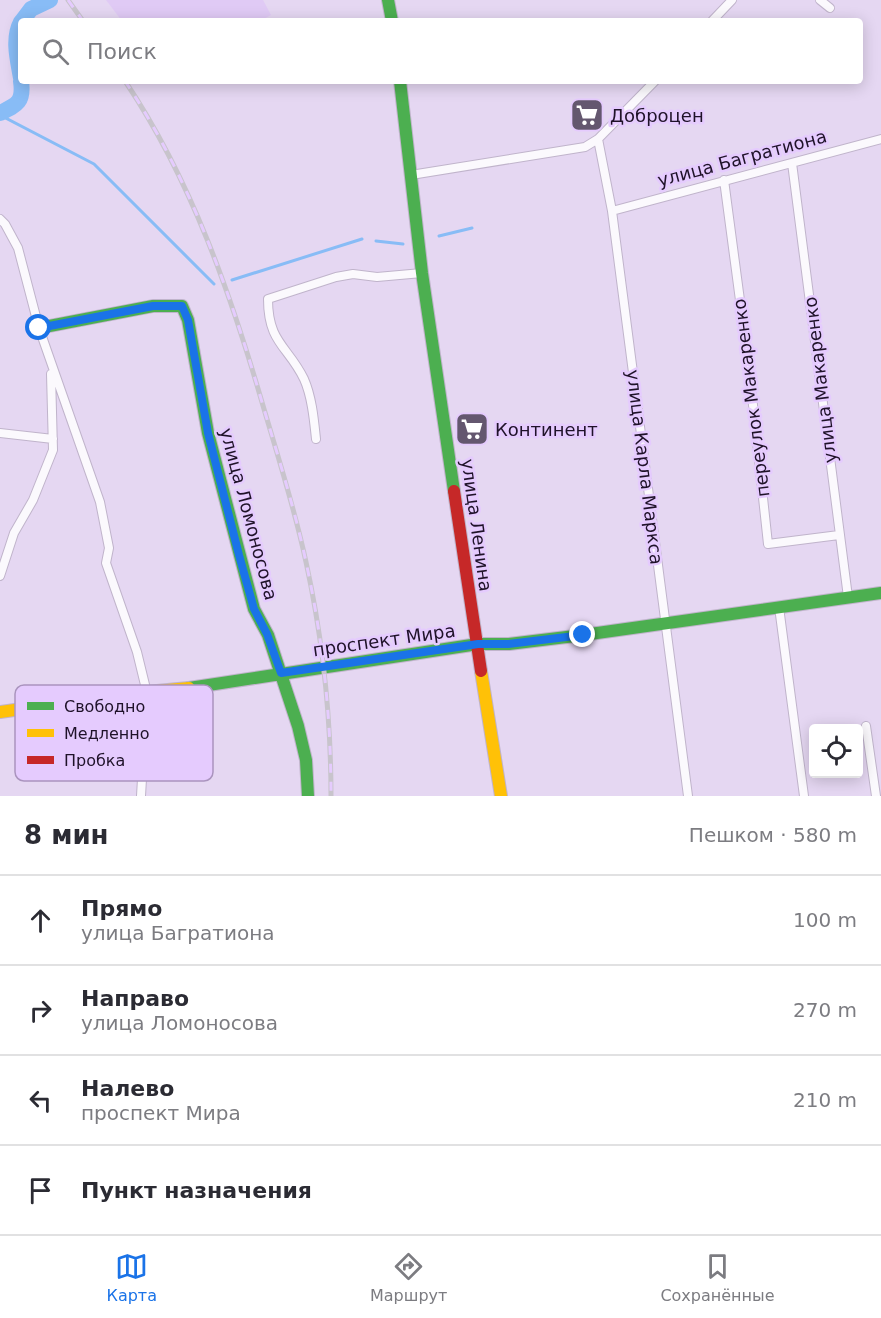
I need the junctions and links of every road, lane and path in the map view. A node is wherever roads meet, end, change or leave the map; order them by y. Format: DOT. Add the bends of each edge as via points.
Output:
graph roads {
  1 [pos="388,0"];
  2 [pos="732,0"];
  3 [pos="820,0"];
  4 [pos="830,8"];
  5 [pos="391,18"];
  6 [pos="715,18"];
  7 [pos="400,84"];
  8 [pos="652,84"];
  9 [pos="598,139"];
  10 [pos="881,139"];
  11 [pos="792,163"];
  12 [pos="411,175"];
  13 [pos="724,180"];
  14 [pos="612,211"];
  15 [pos="0,219"];
  16 [pos="422,273"];
  17 [pos="39,328"];
  18 [pos="50,363"];
  19 [pos="0,433"];
  20 [pos="316,439"];
  21 [pos="53,440"];
  22 [pos="839,535"];
  23 [pos="0,576"];
  24 [pos="881,593"];
  25 [pos="848,597"];
  26 [pos="779,607"];
  27 [pos="665,623"];
  28 [pos="478,644"];
  29 [pos="281,673"];
  30 [pos="145,685"];
  31 [pos="201,685"];
  32 [pos="15,710"];
  33 [pos="0,712"];
  34 [pos="866,726"];
  35 [pos="142,781"];
  36 [pos="141,796"];
  37 [pos="308,796"];
  38 [pos="501,796"];
  39 [pos="688,796"];
  40 [pos="804,796"];
  41 [pos="876,796"];
  1 -- 5 [label="street"];
  2 -- 6 [label="street"];
  3 -- 4 [label="street"];
  7 -- 12 [label="street, улица Ленина"];
  8 -- 9 [label="street"];
  9 -- 12 [label="street" via="585,147"];
  9 -- 14 [label="street, улица Карла Маркса"];
  10 -- 11 [label="street, улица Багратиона"];
  11 -- 13 [label="street, улица Багратиона"];
  11 -- 22 [label="street, улица Макаренко"];
  12 -- 16 [label="street, улица Ленина"];
  13 -- 14 [label="street, улица Багратиона"];
  13 -- 22 [label="street, переулок Макаренко" via="768,544"];
  14 -- 27 [label="street, улица Карла Маркса"];
  15 -- 17 [label="street" via="18,248"];
  16 -- 20 [label="street" via="377,277 353,274 268,299 271,327 304,380"];
  16 -- 28 [label="street, улица Ленина"];
  17 -- 18 [label="street"];
  17 -- 29 [label="street, улица Ломоносова" via="153,306 182,306 239,555 254,609"];
  18 -- 21 [label="street"];
  18 -- 30 [label="street" via="100,502 109,548 106,563"];
  19 -- 21 [label="street"];
  21 -- 23 [label="street" via="45,472 14,533"];
  22 -- 25 [label="street, улица Макаренко"];
  24 -- 25 [label="street, проспект Мира"];
  25 -- 26 [label="street, проспект Мира"];
  26 -- 27 [label="street, проспект Мира"];
  26 -- 40 [label="street"];
  27 -- 28 [label="street, проспект Мира" via="519,643"];
  27 -- 39 [label="street, улица Карла Маркса"];
  28 -- 29 [label="street, проспект Мира"];
  28 -- 38 [label="street, улица Ленина"];
  29 -- 31 [label="street, проспект Мира"];
  29 -- 37 [label="street, улица Ломоносова" via="306,760"];
  32 -- 33 [label="street, проспект Мира"];
  34 -- 41 [label="street"];
  35 -- 36 [label="street"];
}
